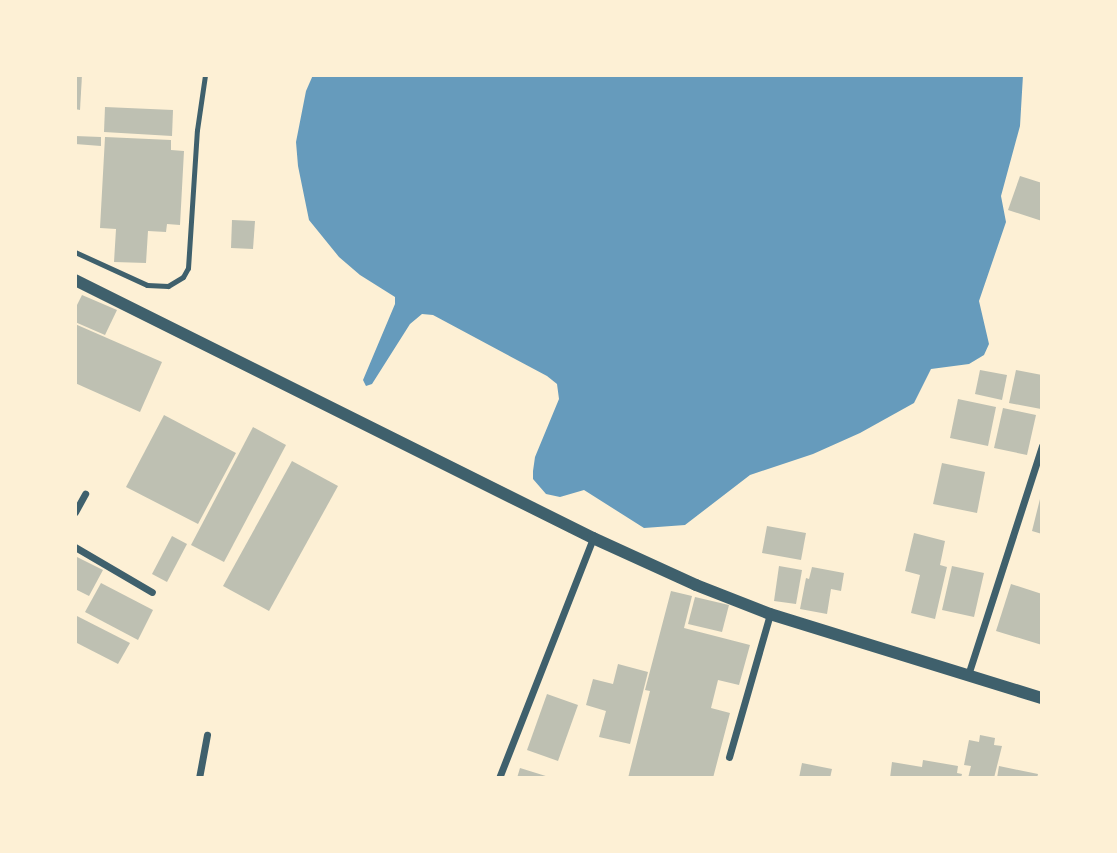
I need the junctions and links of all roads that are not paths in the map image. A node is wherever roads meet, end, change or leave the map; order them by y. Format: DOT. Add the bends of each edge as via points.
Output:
graph roads {
  1 [pos="205,75"];
  2 [pos="75,252"];
  3 [pos="75,280"];
  4 [pos="1042,446"];
  5 [pos="85,494"];
  6 [pos="75,512"];
  7 [pos="593,538"];
  8 [pos="75,548"];
  9 [pos="152,592"];
  10 [pos="771,614"];
  11 [pos="968,675"];
  12 [pos="1042,698"];
  13 [pos="207,736"];
  14 [pos="729,757"];
  15 [pos="199,778"];
  16 [pos="499,778"];
  1 -- 2 [label="lane" via="188,268 183,277 168,286 147,285"];
  3 -- 7 [label="street"];
  4 -- 11 [label="street"];
  5 -- 6 [label="street"];
  7 -- 10 [label="street"];
  7 -- 16 [label="street"];
  8 -- 9 [label="street"];
  10 -- 11 [label="street"];
  10 -- 14 [label="street"];
  11 -- 12 [label="street"];
  13 -- 15 [label="street"];
}
